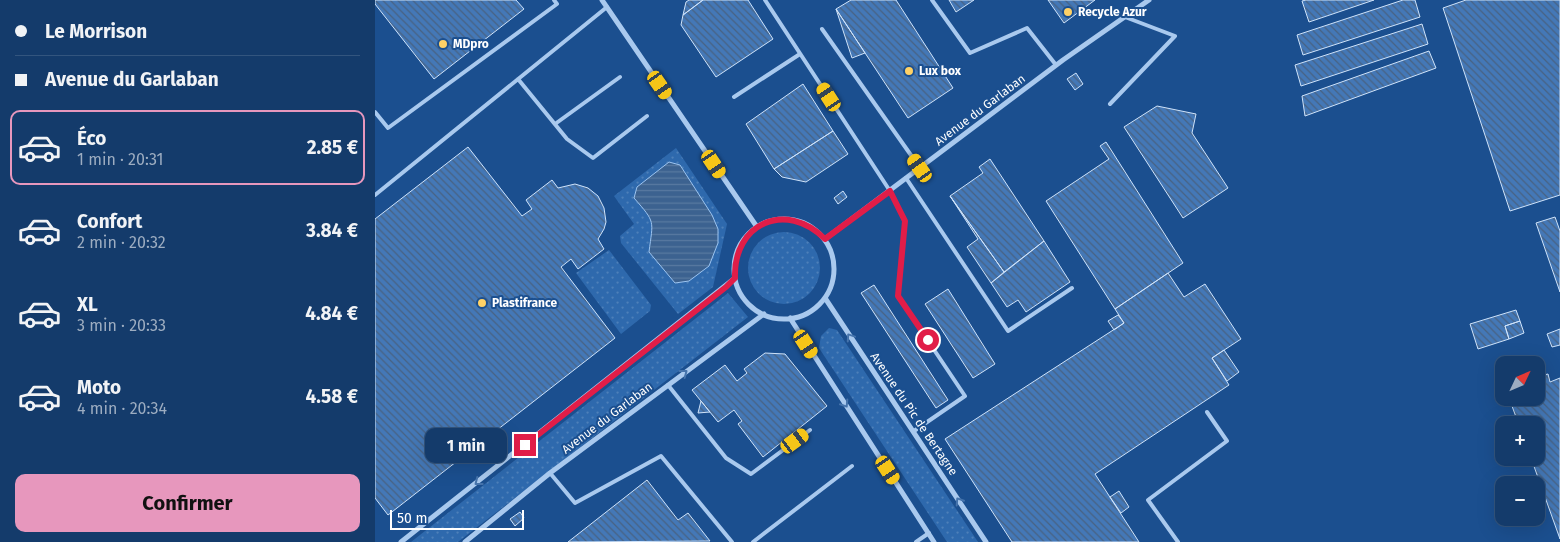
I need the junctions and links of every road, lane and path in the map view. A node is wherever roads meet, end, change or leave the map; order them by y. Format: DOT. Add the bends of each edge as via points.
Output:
graph roads {
  1 [pos="554,0"];
  2 [pos="602,0"];
  3 [pos="765,0"];
  4 [pos="932,0"];
  5 [pos="1149,0"];
  6 [pos="607,7"];
  7 [pos="1125,17"];
  8 [pos="823,29"];
  9 [pos="800,54"];
  10 [pos="1056,65"];
  11 [pos="619,76"];
  12 [pos="518,79"];
  13 [pos="734,97"];
  14 [pos="1110,104"];
  15 [pos="375,112"];
  16 [pos="647,116"];
  17 [pos="555,124"];
  18 [pos="920,168"];
  19 [pos="907,178"];
  20 [pos="890,191"];
  21 [pos="375,195"];
  22 [pos="757,227"];
  23 [pos="825,239"];
  24 [pos="735,278"];
  25 [pos="1072,288"];
  26 [pos="825,298"];
  27 [pos="764,314"];
  28 [pos="790,318"];
  29 [pos="668,385"];
  30 [pos="1207,412"];
  31 [pos="810,430"];
  32 [pos="914,431"];
  33 [pos="852,466"];
  34 [pos="550,473"];
  35 [pos="929,533"];
  36 [pos="401,542"];
  37 [pos="465,542"];
  38 [pos="732,542"];
  39 [pos="753,542"];
  40 [pos="916,542"];
  41 [pos="934,542"];
  42 [pos="986,542"];
  43 [pos="1178,542"];
  1 -- 15 [label="lane" via="557,4 388,128"];
  2 -- 6 [label="street"];
  3 -- 9 [label="lane"];
  4 -- 10 [label="lane" via="970,53 1027,28"];
  5 -- 7 [label="street, Avenue du Garlaban"];
  6 -- 12 [label="lane"];
  6 -- 22 [label="street"];
  7 -- 10 [label="street, Avenue du Garlaban"];
  7 -- 14 [label="lane" via="1175,36"];
  8 -- 18 [label="lane"];
  9 -- 13 [label="lane"];
  9 -- 20 [label="lane"];
  10 -- 18 [label="street, Avenue du Garlaban"];
  11 -- 17 [label="lane"];
  12 -- 17 [label="lane"];
  12 -- 21 [label="lane"];
  16 -- 17 [label="lane" via="593,158"];
  18 -- 19 [label="street, Avenue du Garlaban"];
  19 -- 20 [label="street, Avenue du Garlaban"];
  19 -- 25 [label="lane" via="1008,331"];
  20 -- 23 [label="street, Avenue du Garlaban"];
  20 -- 32 [label="lane" via="905,221 898,296 965,396"];
  22 -- 23 [label="street" via="768,222 793,220 805,223"];
  22 -- 24 [label="street" via="739,249"];
  23 -- 26 [label="street" via="831,250 834,275"];
  24 -- 27 [label="street" via="745,300"];
  24 -- 36 [label="street, one-way"];
  26 -- 28 [label="street" via="803,315"];
  32 -- 26 [label="street, Avenue du Pic de Bertagne, one-way"];
  27 -- 28 [label="street"];
  29 -- 27 [label="street, Avenue du Garlaban, one-way"];
  28 -- 35 [label="street, one-way"];
  29 -- 31 [label="lane" via="726,458 751,474"];
  29 -- 34 [label="street, Avenue du Garlaban"];
  30 -- 43 [label="lane" via="1227,442 1148,500"];
  42 -- 32 [label="street, Avenue du Pic de Bertagne, one-way"];
  33 -- 39 [label="lane"];
  34 -- 37 [label="street, Avenue du Garlaban"];
  34 -- 38 [label="lane" via="575,503 661,456"];
  35 -- 40 [label="lane"];
  35 -- 41 [label="street"];
}
